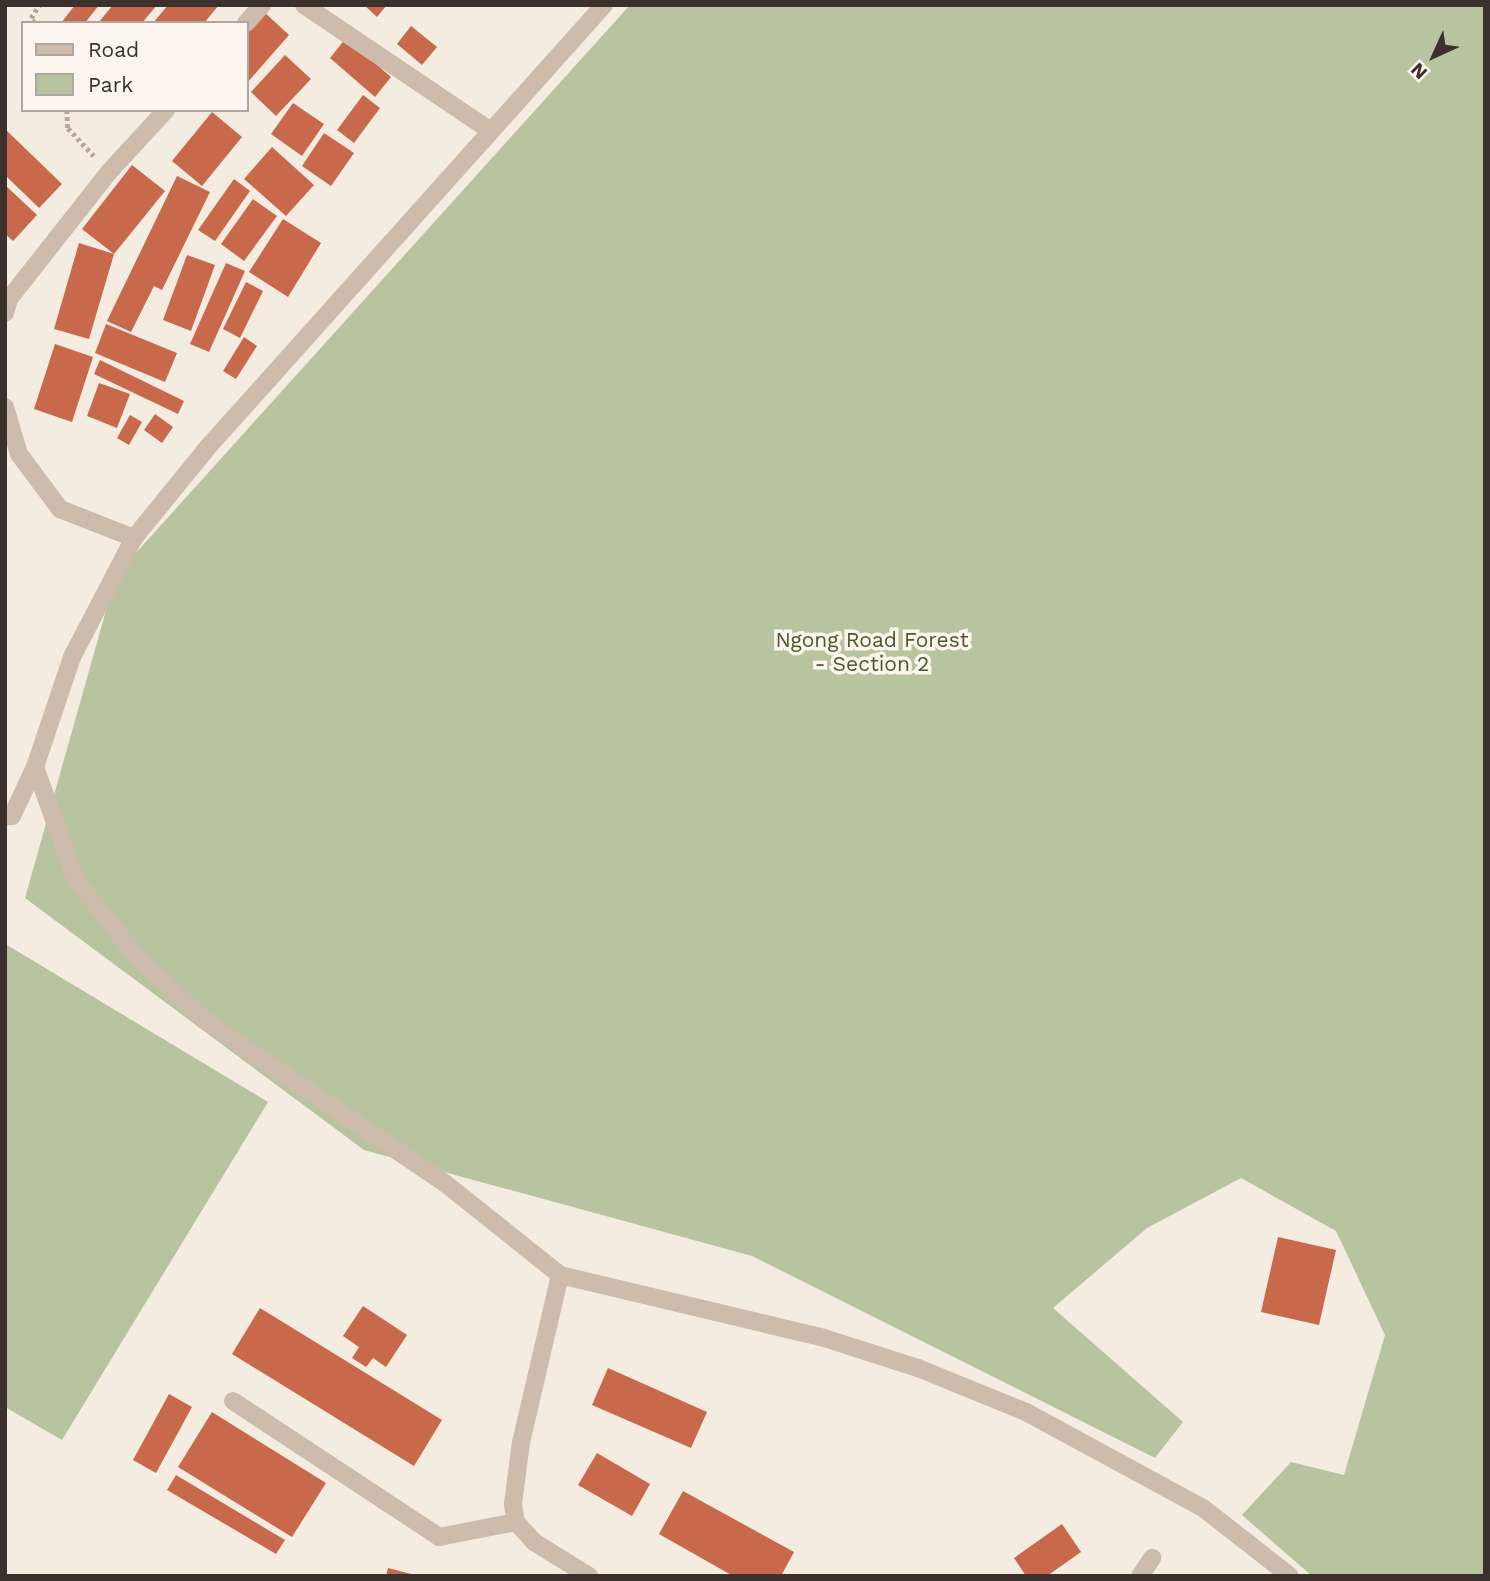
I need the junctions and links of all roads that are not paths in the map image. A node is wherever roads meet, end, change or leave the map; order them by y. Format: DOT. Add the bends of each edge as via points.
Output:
graph roads {
  1 [pos="262,5"];
  2 [pos="303,5"];
  3 [pos="604,5"];
  4 [pos="248,21"];
  5 [pos="164,112"];
  6 [pos="489,130"];
  7 [pos="5,313"];
  8 [pos="5,407"];
  9 [pos="134,538"];
  10 [pos="35,767"];
  11 [pos="8,822"];
  12 [pos="559,1275"];
  13 [pos="233,1401"];
  14 [pos="516,1522"];
  15 [pos="1152,1558"];
  16 [pos="589,1576"];
  17 [pos="1140,1576"];
  18 [pos="1290,1576"];
  1 -- 4 [label="street"];
  2 -- 6 [label="street"];
  3 -- 6 [label="street"];
  5 -- 7 [label="street" via="109,172 9,299"];
  6 -- 9 [label="street" via="208,447"];
  8 -- 9 [label="street" via="19,454 60,509"];
  9 -- 10 [label="street" via="72,657"];
  10 -- 11 [label="street"];
  10 -- 12 [label="street" via="76,880 135,954 204,1020 446,1184"];
  12 -- 14 [label="street" via="522,1442 513,1504"];
  12 -- 18 [label="street" via="824,1338 918,1368 1026,1412 1203,1508"];
  13 -- 14 [label="street" via="439,1537"];
  14 -- 16 [label="street" via="534,1542"];
  15 -- 17 [label="street"];
}
